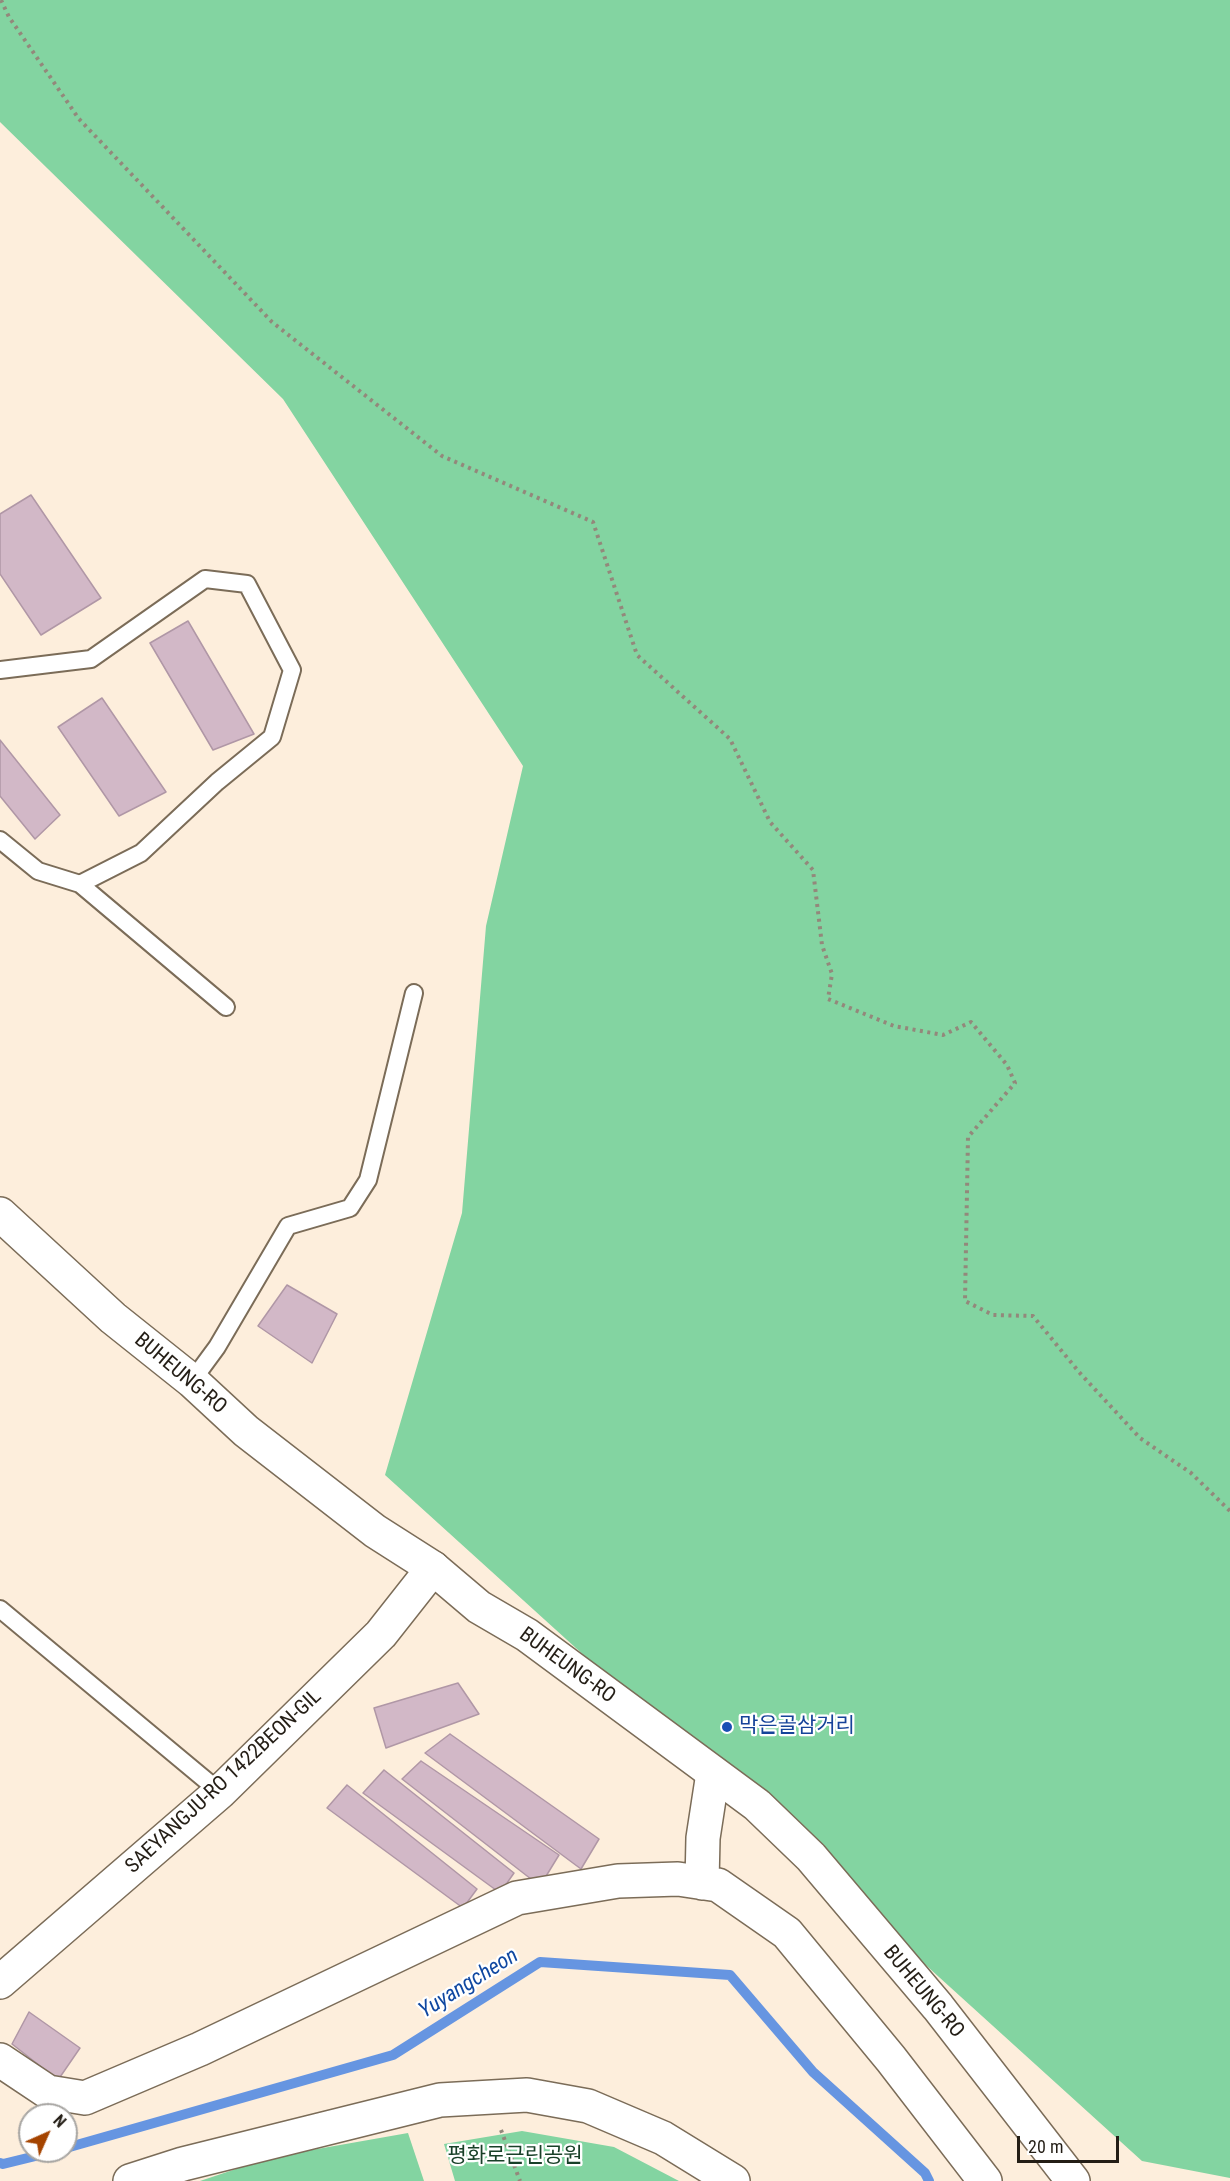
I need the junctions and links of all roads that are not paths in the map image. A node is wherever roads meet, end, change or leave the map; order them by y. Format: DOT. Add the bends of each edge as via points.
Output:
graph roads {
  1 [pos="0,670"];
  2 [pos="0,840"];
  3 [pos="80,884"];
  4 [pos="414,993"];
  5 [pos="226,1006"];
  6 [pos="0,1214"];
  7 [pos="192,1381"];
  8 [pos="433,1568"];
  9 [pos="0,1609"];
  10 [pos="712,1773"];
  11 [pos="220,1792"];
  12 [pos="702,1883"];
  13 [pos="0,1982"];
  14 [pos="0,2060"];
  15 [pos="130,2181"];
  16 [pos="733,2181"];
  17 [pos="985,2181"];
  18 [pos="1073,2181"];
  1 -- 3 [label="lane" via="91,659 205,579 247,584 292,670 272,737 141,853"];
  2 -- 3 [label="lane" via="38,871"];
  3 -- 5 [label="lane"];
  4 -- 7 [label="lane" via="368,1180 350,1208 288,1226 218,1347"];
  6 -- 7 [label="street, BUHEUNG-RO" via="113,1318"];
  7 -- 8 [label="street, BUHEUNG-RO" via="246,1431 375,1531"];
  8 -- 10 [label="street, BUHEUNG-RO" via="479,1607 527,1635"];
  8 -- 11 [label="street, SAEYANGJU-RO 1422BEON-GIL" via="381,1634"];
  9 -- 11 [label="lane"];
  10 -- 12 [label="street" via="703,1838"];
  10 -- 18 [label="street, BUHEUNG-RO" via="757,1805 811,1857 938,2007"];
  11 -- 13 [label="street, SAEYANGJU-RO 1422BEON-GIL"];
  12 -- 14 [label="street" via="678,1879 618,1881 517,1898 200,2049 85,2098 48,2092"];
  12 -- 17 [label="street" via="718,1885 787,1933"];
  15 -- 16 [label="street" via="183,2164 440,2100 527,2095 588,2106 663,2138"];
}
